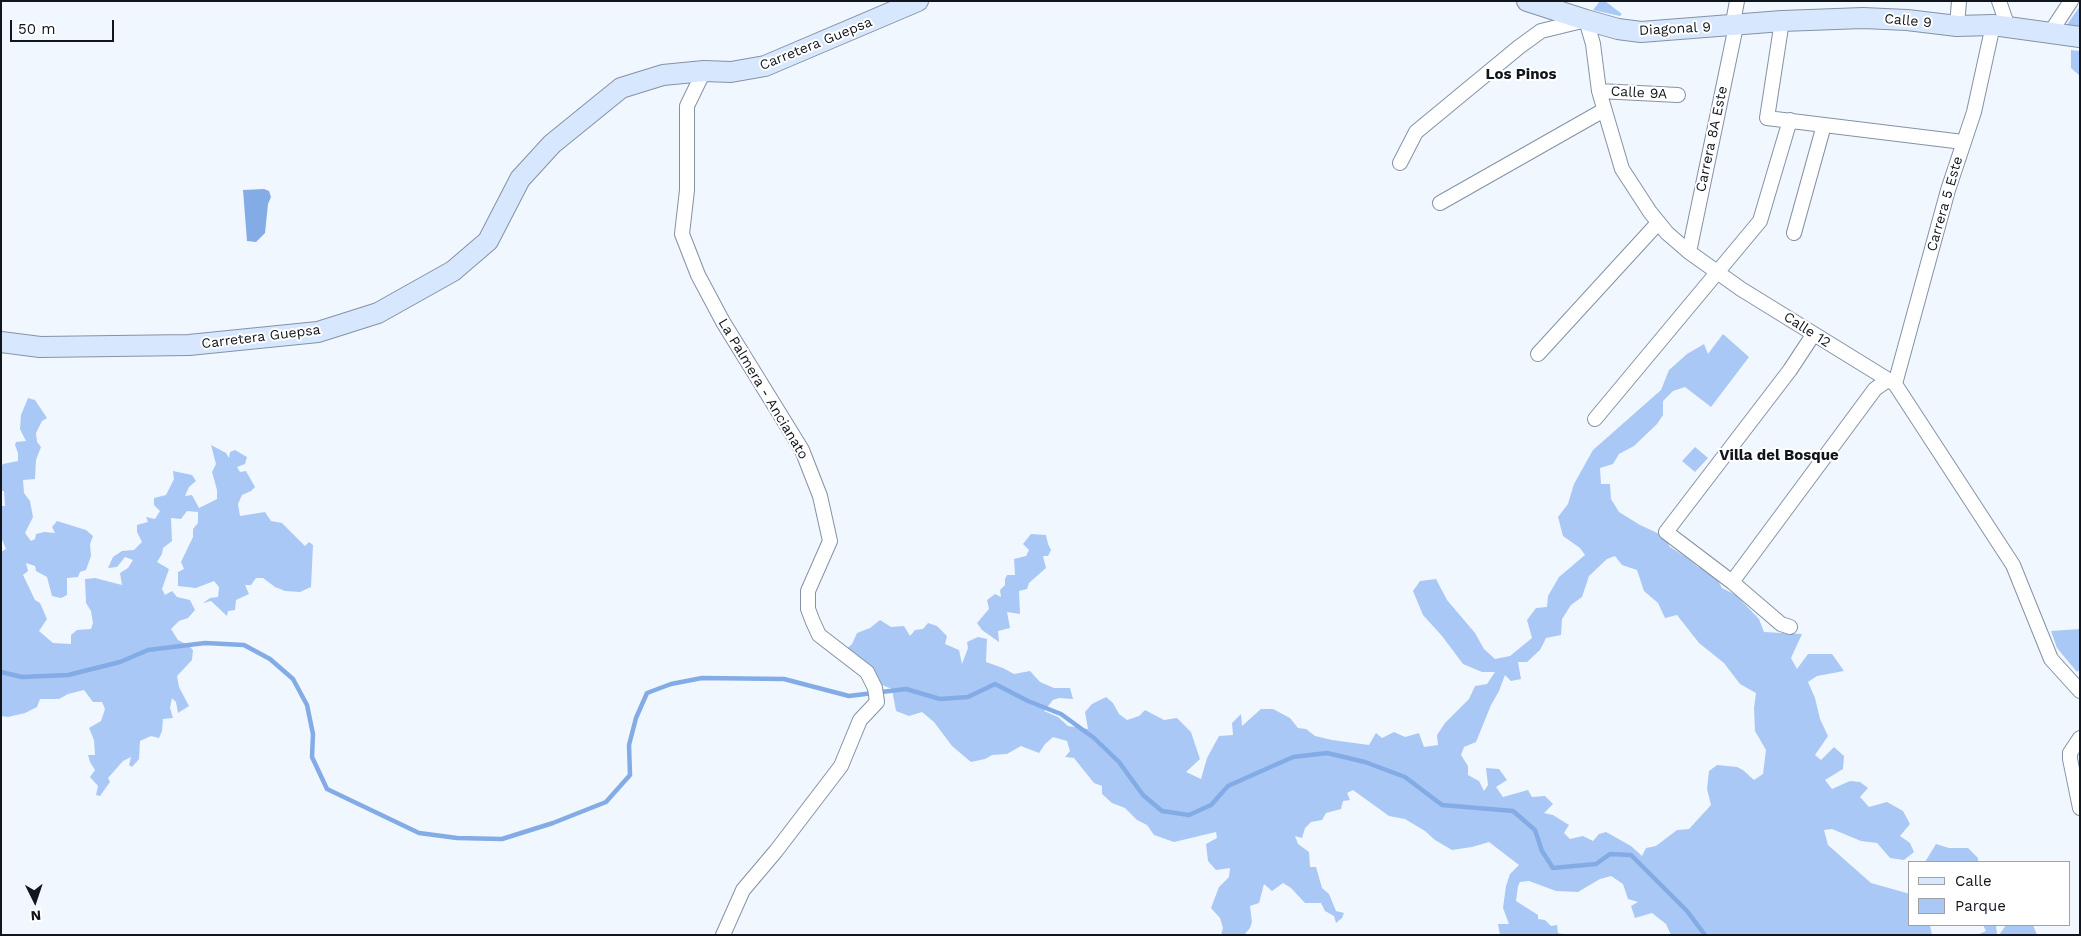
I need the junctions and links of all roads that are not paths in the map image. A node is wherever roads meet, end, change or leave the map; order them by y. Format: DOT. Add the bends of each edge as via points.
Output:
graph roads {
  1 [pos="918,1"];
  2 [pos="1527,1"];
  3 [pos="1737,1"];
  4 [pos="1959,1"];
  5 [pos="1999,1"];
  6 [pos="2071,1"];
  7 [pos="1586,20"];
  8 [pos="1782,21"];
  9 [pos="1736,26"];
  10 [pos="1957,26"];
  11 [pos="2001,26"];
  12 [pos="2050,33"];
  13 [pos="2080,38"];
  14 [pos="704,71"];
  15 [pos="1600,91"];
  16 [pos="1678,95"];
  17 [pos="1604,110"];
  18 [pos="1790,120"];
  19 [pos="1824,125"];
  20 [pos="1963,142"];
  21 [pos="1400,163"];
  22 [pos="1440,203"];
  23 [pos="1658,223"];
  24 [pos="1794,233"];
  25 [pos="1689,252"];
  26 [pos="1716,271"];
  27 [pos="1813,335"];
  28 [pos="1,342"];
  29 [pos="1538,354"];
  30 [pos="1891,382"];
  31 [pos="1595,419"];
  32 [pos="1732,582"];
  33 [pos="1790,627"];
  34 [pos="2080,691"];
  35 [pos="2080,738"];
  36 [pos="2080,808"];
  37 [pos="723,935"];
  1 -- 14 [label="street, Carretera Guepsa" via="765,66 731,72"];
  2 -- 7 [label="street"];
  3 -- 9 [label="street, Carrera 8A Este"];
  4 -- 10 [label="street"];
  5 -- 11 [label="street"];
  6 -- 12 [label="street"];
  7 -- 9 [label="street, Diagonal 9" via="1641,32"];
  7 -- 15 [label="street, Calle 12"];
  7 -- 21 [label="street" via="1541,31 1519,47 1416,132"];
  8 -- 9 [label="street, Calle 9"];
  8 -- 10 [label="street, Calle 9" via="1863,18"];
  8 -- 18 [label="street" via="1767,118"];
  9 -- 25 [label="street, Carrera 8A Este"];
  10 -- 11 [label="street, Calle 9"];
  11 -- 12 [label="street, Calle 9"];
  11 -- 20 [label="street, Carrera 5 Este"];
  12 -- 13 [label="street, Calle 9"];
  14 -- 28 [label="street, Carretera Guepsa" via="664,75 621,88 552,144 520,179 488,241 454,271 378,313 318,332 189,345 40,348"];
  14 -- 37 [label="street, La Palmera - Ancianato" via="687,106 687,190 682,234 698,275 723,322 802,450 820,496 830,541 808,591 808,608 813,622 819,635 867,672 875,688 877,702 860,720 842,766 743,890"];
  15 -- 16 [label="street, Calle 9A"];
  15 -- 17 [label="street, Calle 12"];
  17 -- 22 [label="street"];
  17 -- 23 [label="street, Calle 12" via="1622,168"];
  18 -- 19 [label="street"];
  18 -- 26 [label="street" via="1760,221"];
  19 -- 20 [label="street"];
  19 -- 24 [label="street"];
  20 -- 30 [label="street, Carrera 5 Este"];
  23 -- 25 [label="street, Calle 12"];
  23 -- 29 [label="street"];
  25 -- 26 [label="street, Calle 12"];
  26 -- 27 [label="street, Calle 12"];
  26 -- 31 [label="street"];
  27 -- 30 [label="street, Calle 12"];
  27 -- 32 [label="street" via="1666,532"];
  30 -- 32 [label="street" via="1875,390"];
  30 -- 34 [label="street, Calle 12" via="2013,565 2051,659"];
  32 -- 33 [label="street" via="1781,624"];
  35 -- 36 [label="street" via="2070,753 2070,759"];
}
